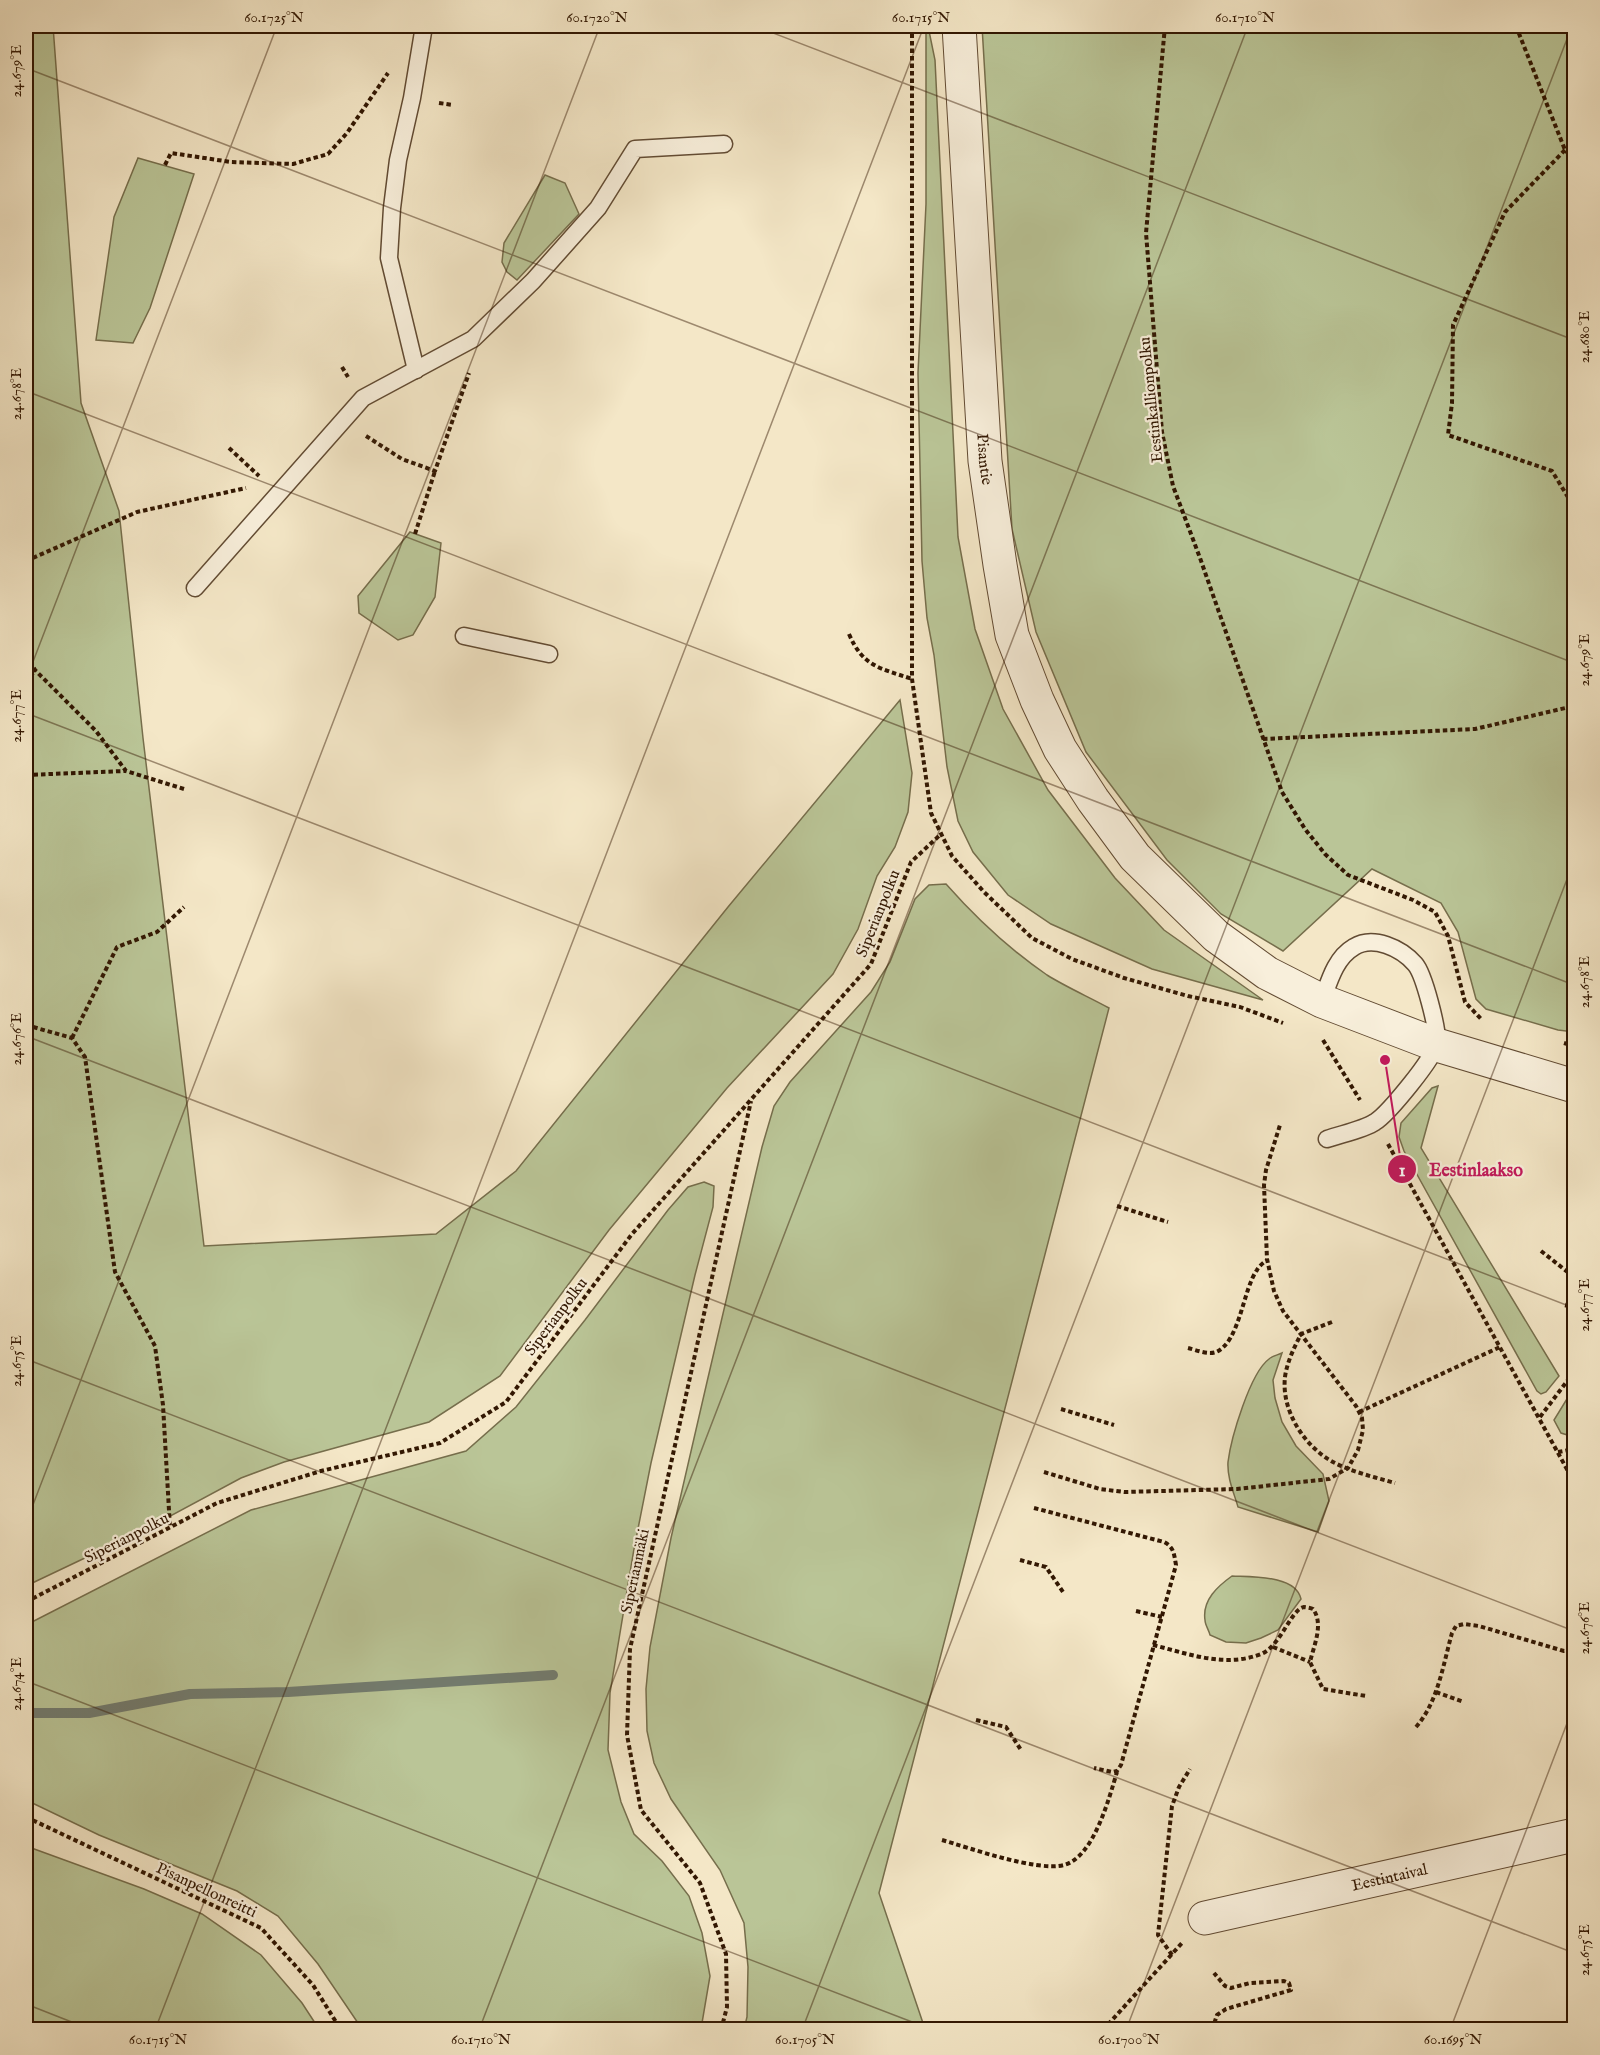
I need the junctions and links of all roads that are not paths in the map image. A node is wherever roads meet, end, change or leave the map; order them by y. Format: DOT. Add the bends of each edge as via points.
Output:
graph roads {
  1 [pos="424,26"];
  2 [pos="959,26"];
  3 [pos="724,144"];
  4 [pos="416,370"];
  5 [pos="195,588"];
  6 [pos="464,636"];
  7 [pos="549,654"];
  8 [pos="1322,1001"];
  9 [pos="1437,1045"];
  10 [pos="1575,1086"];
  11 [pos="1327,1139"];
  12 [pos="1575,1835"];
  13 [pos="1205,1918"];
  1 -- 4 [label="lane" via="398,160 389,258"];
  2 -- 8 [label="street, Pisantie" via="985,461 1012,635 1060,749 1135,857 1216,936 1267,973"];
  3 -- 4 [label="lane" via="635,149 598,208 533,281 473,339"];
  4 -- 5 [label="lane" via="363,398 273,489"];
  6 -- 7 [label="lane"];
  8 -- 9 [label="street, Pisantie"];
  8 -- 9 [label="lane" via="1337,963 1354,946 1379,941 1401,951 1417,965 1433,1013"];
  9 -- 10 [label="street, Pisantie"];
  9 -- 11 [label="lane" via="1404,1096 1375,1122"];
  12 -- 13 [label="street, Eestintaival"];
}
